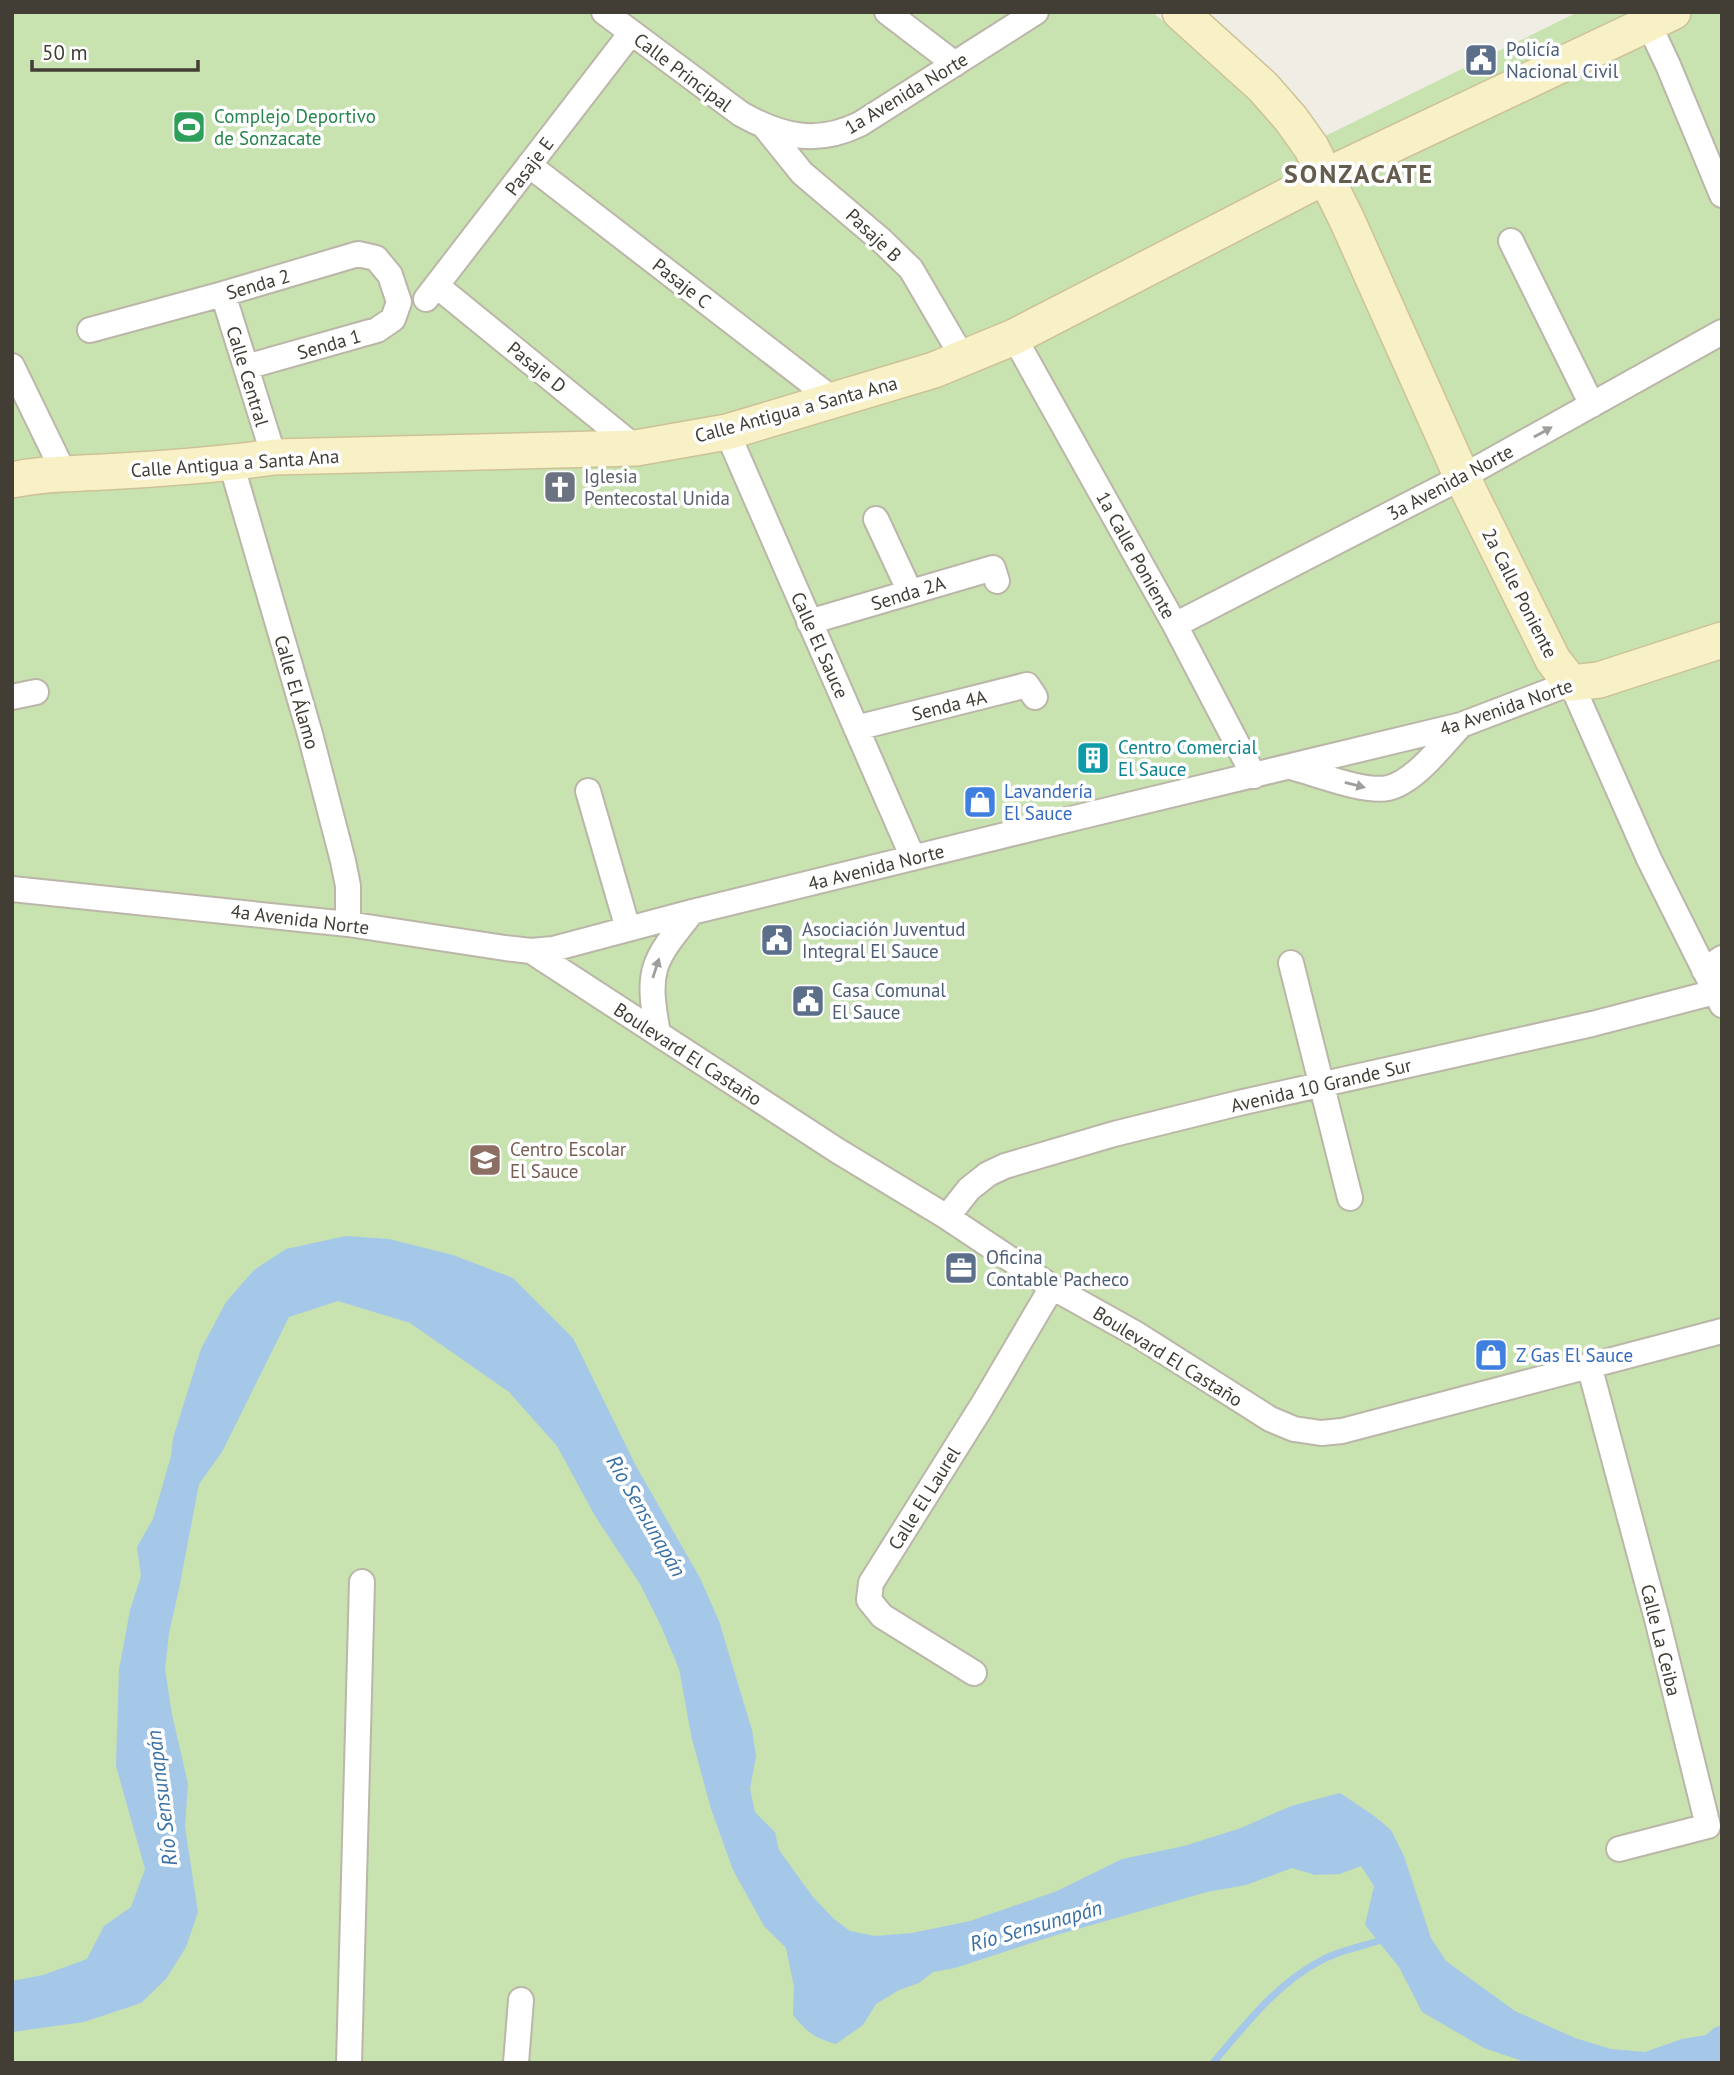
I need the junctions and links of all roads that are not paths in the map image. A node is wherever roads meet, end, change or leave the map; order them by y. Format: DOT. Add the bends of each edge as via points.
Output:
graph roads {
  1 [pos="604,12"];
  2 [pos="887,12"];
  3 [pos="1036,12"];
  4 [pos="1180,12"];
  5 [pos="1655,17"];
  6 [pos="631,33"];
  7 [pos="955,64"];
  8 [pos="765,127"];
  9 [pos="530,165"];
  10 [pos="1326,176"];
  11 [pos="1722,195"];
  12 [pos="1511,241"];
  13 [pos="432,292"];
  14 [pos="223,294"];
  15 [pos="399,303"];
  16 [pos="90,330"];
  17 [pos="1722,332"];
  18 [pos="1014,337"];
  19 [pos="963,358"];
  20 [pos="12,366"];
  21 [pos="246,367"];
  22 [pos="835,401"];
  23 [pos="1592,405"];
  24 [pos="727,432"];
  25 [pos="636,448"];
  26 [pos="274,457"];
  27 [pos="231,463"];
  28 [pos="64,473"];
  29 [pos="1462,478"];
  30 [pos="12,480"];
  31 [pos="876,519"];
  32 [pos="997,581"];
  33 [pos="910,592"];
  34 [pos="810,622"];
  35 [pos="1175,625"];
  36 [pos="1722,640"];
  37 [pos="1571,683"];
  38 [pos="1035,697"];
  39 [pos="1461,725"];
  40 [pos="856,728"];
  41 [pos="1290,767"];
  42 [pos="1254,776"];
  43 [pos="588,791"];
  44 [pos="913,858"];
  45 [pos="12,889"];
  46 [pos="692,912"];
  47 [pos="348,923"];
  48 [pos="628,929"];
  49 [pos="531,951"];
  50 [pos="1291,963"];
  51 [pos="1713,964"];
  52 [pos="1718,999"];
  53 [pos="658,1033"];
  54 [pos="1322,1084"];
  55 [pos="1350,1198"];
  56 [pos="947,1217"];
  57 [pos="1052,1287"];
  58 [pos="1722,1331"];
  59 [pos="1590,1366"];
  60 [pos="362,1583"];
  61 [pos="974,1673"];
  62 [pos="1619,1849"];
  63 [pos="521,2000"];
  64 [pos="349,2063"];
  65 [pos="516,2063"];
  1 -- 6 [label="street, Calle Principal"];
  2 -- 7 [label="street"];
  3 -- 7 [label="street, 1a Avenida Norte"];
  4 -- 10 [label="street, 2a Calle Poniente" via="1263,87 1311,147"];
  5 -- 10 [label="street, Calle Antigua a Santa Ana"];
  5 -- 11 [label="street"];
  6 -- 8 [label="street, Calle Principal"];
  6 -- 9 [label="street, Pasaje E"];
  7 -- 8 [label="street, 1a Avenida Norte" via="839,133 802,136"];
  8 -- 19 [label="street, Pasaje B" via="802,173 911,269"];
  9 -- 13 [label="street, Pasaje E"];
  9 -- 22 [label="street, Pasaje C"];
  10 -- 18 [label="street, Calle Antigua a Santa Ana"];
  10 -- 29 [label="street, 2a Calle Poniente"];
  12 -- 23 [label="street"];
  13 -- 25 [label="street, Pasaje D"];
  14 -- 15 [label="street, Senda 2" via="358,254 376,258 390,275"];
  14 -- 16 [label="street, Senda 2"];
  14 -- 21 [label="street, Calle Central"];
  15 -- 21 [label="street, Senda 1" via="393,319 377,330"];
  17 -- 23 [label="street, 3a Avenida Norte"];
  18 -- 19 [label="street, Calle Antigua a Santa Ana"];
  18 -- 35 [label="street, 1a Calle Poniente"];
  19 -- 22 [label="street, Calle Antigua a Santa Ana"];
  20 -- 28 [label="street"];
  21 -- 26 [label="street, Calle Central"];
  22 -- 24 [label="street, Calle Antigua a Santa Ana"];
  29 -- 23 [label="street, 3a Avenida Norte, one-way"];
  24 -- 25 [label="street, Calle Antigua a Santa Ana"];
  24 -- 34 [label="street, Calle El Sauce"];
  25 -- 26 [label="street, Calle Antigua a Santa Ana"];
  26 -- 27 [label="street, Calle Antigua a Santa Ana"];
  27 -- 28 [label="street, Calle Antigua a Santa Ana"];
  27 -- 47 [label="street, Calle El Álamo" via="343,861"];
  28 -- 30 [label="street, Calle Antigua a Santa Ana"];
  29 -- 35 [label="street, 3a Avenida Norte"];
  29 -- 37 [label="street, 2a Calle Poniente" via="1553,660"];
  31 -- 33 [label="street"];
  32 -- 33 [label="street, Senda 2A" via="993,568"];
  33 -- 34 [label="street, Senda 2A"];
  34 -- 40 [label="street, Calle El Sauce"];
  35 -- 42 [label="street, 1a Calle Poniente"];
  36 -- 37 [label="street, 4a Avenida Norte" via="1599,680"];
  37 -- 39 [label="street, 4a Avenida Norte"];
  37 -- 51 [label="street, 2a Calle Poniente" via="1648,859"];
  38 -- 40 [label="street, Senda 4A" via="1027,685"];
  39 -- 41 [label="street, 4a Avenida Norte"];
  41 -- 39 [label="street, one-way" via="1369,788 1388,788 1429,760"];
  40 -- 44 [label="street, Calle El Sauce"];
  41 -- 42 [label="street, 4a Avenida Norte"];
  42 -- 44 [label="street, 4a Avenida Norte"];
  43 -- 48 [label="street"];
  44 -- 46 [label="street, 4a Avenida Norte"];
  45 -- 47 [label="street, 4a Avenida Norte"];
  46 -- 48 [label="street, 4a Avenida Norte"];
  53 -- 46 [label="street, one-way" via="654,968"];
  47 -- 49 [label="street, 4a Avenida Norte"];
  48 -- 49 [label="street, 4a Avenida Norte"];
  49 -- 53 [label="street, Boulevard El Castaño"];
  50 -- 54 [label="street"];
  51 -- 52 [label="street, 2a Calle Poniente"];
  52 -- 54 [label="street, Avenida 10 Grande Sur"];
  53 -- 56 [label="street, Boulevard El Castaño"];
  54 -- 55 [label="street"];
  54 -- 56 [label="street, Avenida 10 Grande Sur" via="1114,1134 1005,1166 970,1189"];
  56 -- 57 [label="street, Boulevard El Castaño"];
  57 -- 59 [label="street, Boulevard El Castaño" via="1270,1419 1321,1433"];
  57 -- 61 [label="street, Calle El Laurel" via="871,1583 869,1600 882,1616"];
  58 -- 59 [label="street, Boulevard El Castaño"];
  59 -- 62 [label="street, Calle La Ceiba" via="1708,1826"];
  60 -- 64 [label="street"];
  63 -- 65 [label="street"];
}
